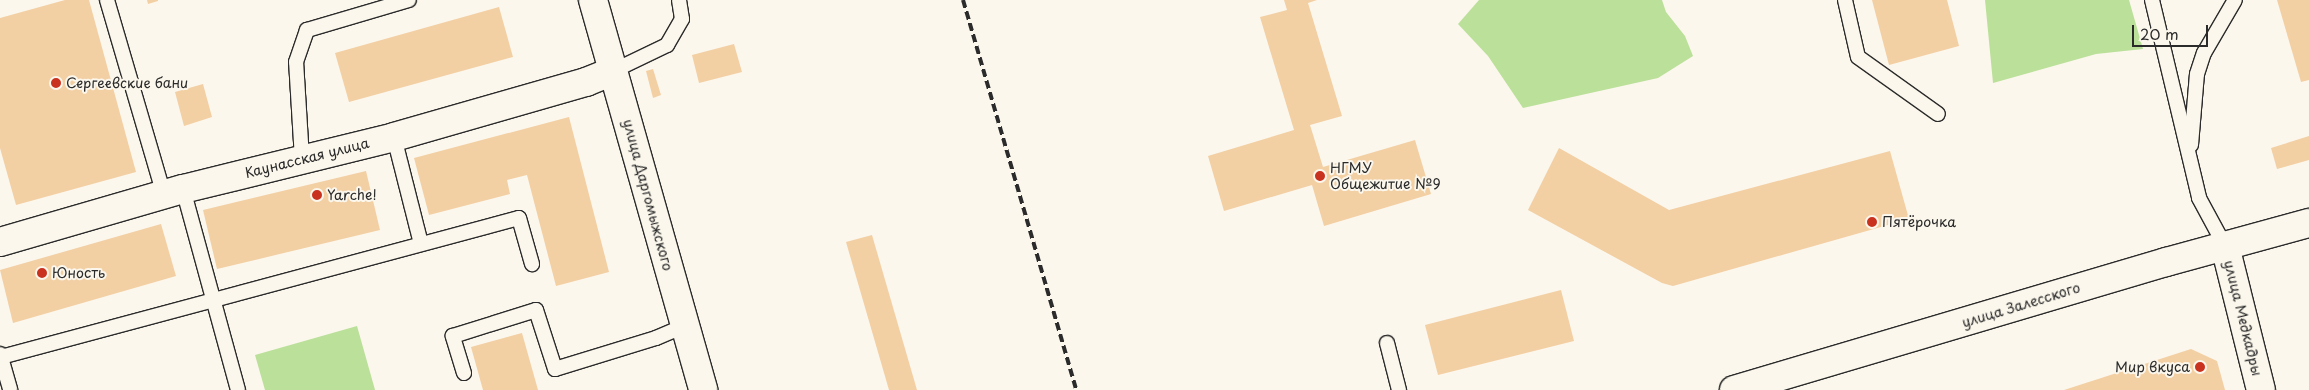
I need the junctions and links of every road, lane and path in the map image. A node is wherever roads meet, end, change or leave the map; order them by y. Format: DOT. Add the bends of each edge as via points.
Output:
graph roads {
  1 [pos="107,0"];
  2 [pos="409,0"];
  3 [pos="593,0"];
  4 [pos="680,0"];
  5 [pos="1845,0"];
  6 [pos="2152,0"];
  7 [pos="2235,0"];
  8 [pos="613,71"];
  9 [pos="1938,114"];
  10 [pos="394,137"];
  11 [pos="302,159"];
  12 [pos="2190,159"];
  13 [pos="174,192"];
  14 [pos="2309,223"];
  15 [pos="0,242"];
  16 [pos="421,244"];
  17 [pos="2225,246"];
  18 [pos="532,264"];
  19 [pos="214,300"];
  20 [pos="684,326"];
  21 [pos="1387,343"];
  22 [pos="0,355"];
  23 [pos="464,372"];
  24 [pos="6,385"];
  25 [pos="1769,385"];
  26 [pos="238,390"];
  27 [pos="703,390"];
  28 [pos="1399,390"];
  29 [pos="1734,390"];
  30 [pos="2261,390"];
  1 -- 13 [label="lane"];
  2 -- 11 [label="lane" via="308,30 296,62"];
  3 -- 8 [label="street, улица Даргомыжского"];
  4 -- 8 [label="lane" via="682,19 667,45"];
  5 -- 9 [label="lane" via="1858,57"];
  6 -- 12 [label="lane"];
  7 -- 12 [label="lane" via="2204,53 2197,74"];
  8 -- 10 [label="street, Каунасская улица" via="586,82"];
  8 -- 20 [label="street, улица Даргомыжского"];
  10 -- 11 [label="street, Каунасская улица"];
  10 -- 16 [label="lane"];
  11 -- 13 [label="street, Каунасская улица"];
  12 -- 17 [label="lane" via="2199,198"];
  13 -- 15 [label="street, Каунасская улица"];
  13 -- 19 [label="lane"];
  14 -- 17 [label="street, улица Залесского"];
  16 -- 18 [label="lane" via="518,218"];
  16 -- 19 [label="lane"];
  17 -- 25 [label="street, улица Залесского"];
  17 -- 30 [label="street, улица Медкадры"];
  19 -- 22 [label="lane"];
  19 -- 26 [label="lane"];
  20 -- 23 [label="lane" via="656,338 554,369 536,310 453,336"];
  20 -- 27 [label="street, улица Даргомыжского"];
  21 -- 28 [label="lane"];
  22 -- 24 [label="lane"];
  25 -- 29 [label="street, улица Залесского"];
}
